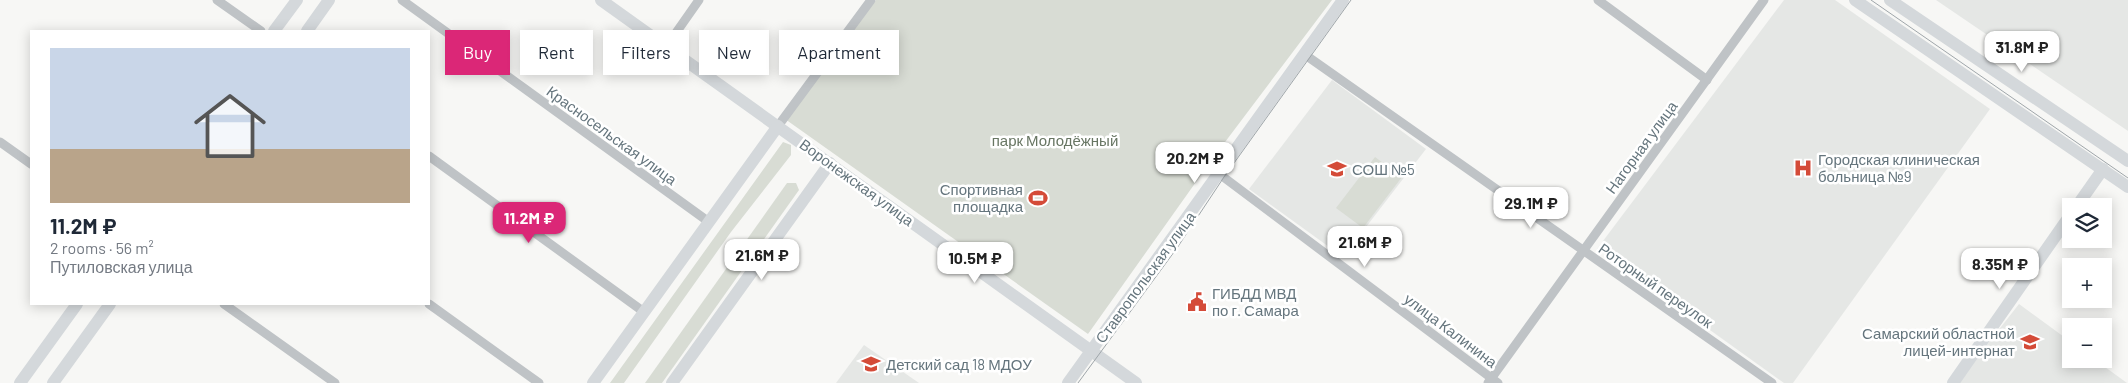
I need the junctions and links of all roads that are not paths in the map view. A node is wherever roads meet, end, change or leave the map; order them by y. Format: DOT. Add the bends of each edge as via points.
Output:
graph roads {
  1 [pos="217,0"];
  2 [pos="297,0"];
  3 [pos="329,0"];
  4 [pos="402,0"];
  5 [pos="601,0"];
  6 [pos="699,0"];
  7 [pos="871,0"];
  8 [pos="1343,0"];
  9 [pos="1598,0"];
  10 [pos="1764,0"];
  11 [pos="1855,0"];
  12 [pos="1890,0"];
  13 [pos="260,30"];
  14 [pos="275,30"];
  15 [pos="307,30"];
  16 [pos="643,30"];
  17 [pos="677,30"];
  18 [pos="1304,54"];
  19 [pos="689,62"];
  20 [pos="1707,80"];
  21 [pos="778,126"];
  22 [pos="0,142"];
  23 [pos="430,157"];
  24 [pos="2128,162"];
  25 [pos="30,163"];
  26 [pos="830,163"];
  27 [pos="2103,170"];
  28 [pos="1218,173"];
  29 [pos="2128,187"];
  30 [pos="2083,198"];
  31 [pos="709,222"];
  32 [pos="2062,227"];
  33 [pos="1583,251"];
  34 [pos="76,305"];
  35 [pos="109,305"];
  36 [pos="225,305"];
  37 [pos="430,305"];
  38 [pos="644,312"];
  39 [pos="1091,351"];
  40 [pos="1493,381"];
  41 [pos="20,383"];
  42 [pos="53,383"];
  43 [pos="335,383"];
  44 [pos="539,383"];
  45 [pos="593,383"];
  46 [pos="672,383"];
  47 [pos="1068,383"];
  48 [pos="1136,383"];
  49 [pos="1772,383"];
  50 [pos="1953,383"];
  1 -- 13 [label="street"];
  2 -- 14 [label="street"];
  3 -- 15 [label="street"];
  4 -- 31 [label="street, Красносельская улица"];
  5 -- 16 [label="street, Воронежская улица"];
  6 -- 17 [label="street"];
  7 -- 21 [label="street"];
  8 -- 18 [label="street, Ставропольская улица"];
  9 -- 20 [label="street"];
  10 -- 20 [label="street, Нагорная улица"];
  11 -- 27 [label="street"];
  12 -- 24 [label="street"];
  18 -- 28 [label="street, Ставропольская улица"];
  18 -- 33 [label="street, Роторный переулок"];
  19 -- 21 [label="street, Воронежская улица"];
  20 -- 33 [label="street, Нагорная улица"];
  21 -- 26 [label="street, Воронежская улица"];
  21 -- 31 [label="street"];
  22 -- 25 [label="street"];
  23 -- 38 [label="street"];
  26 -- 39 [label="street, Воронежская улица"];
  26 -- 46 [label="street"];
  27 -- 29 [label="street"];
  27 -- 30 [label="street"];
  28 -- 39 [label="street, Ставропольская улица"];
  28 -- 40 [label="street, улица Калинина"];
  31 -- 38 [label="street"];
  32 -- 50 [label="street"];
  33 -- 40 [label="street, Нагорная улица"];
  33 -- 49 [label="street, Роторный переулок"];
  34 -- 41 [label="street"];
  35 -- 42 [label="street"];
  36 -- 43 [label="street"];
  37 -- 44 [label="street"];
  38 -- 45 [label="street"];
  39 -- 47 [label="street, Ставропольская улица"];
  39 -- 48 [label="street, Воронежская улица"];
}
